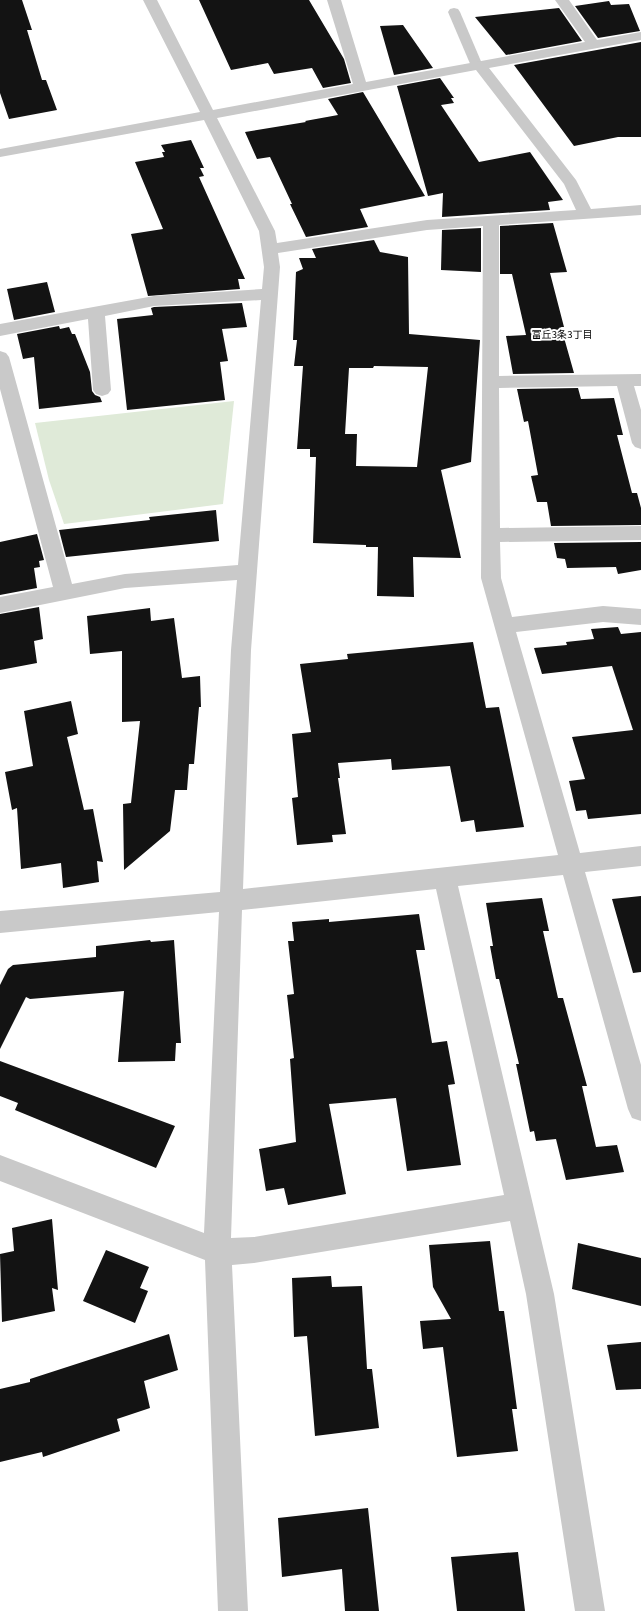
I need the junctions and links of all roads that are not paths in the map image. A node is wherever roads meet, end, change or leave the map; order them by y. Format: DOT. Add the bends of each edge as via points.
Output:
graph roads {
  1 [pos="150,0"];
  2 [pos="334,0"];
  3 [pos="562,0"];
  4 [pos="454,12"];
  5 [pos="641,36"];
  6 [pos="594,45"];
  7 [pos="479,66"];
  8 [pos="361,88"];
  9 [pos="208,116"];
  10 [pos="0,154"];
  11 [pos="641,210"];
  12 [pos="586,214"];
  13 [pos="491,221"];
  14 [pos="269,250"];
  15 [pos="269,294"];
  16 [pos="96,312"];
  17 [pos="0,330"];
  18 [pos="0,357"];
  19 [pos="632,380"];
  20 [pos="490,382"];
  21 [pos="102,390"];
  22 [pos="641,443"];
  23 [pos="641,533"];
  24 [pos="491,535"];
  25 [pos="247,572"];
  26 [pos="64,592"];
  27 [pos="0,605"];
  28 [pos="641,617"];
  29 [pos="504,626"];
  30 [pos="641,856"];
  31 [pos="571,864"];
  32 [pos="445,878"];
  33 [pos="231,901"];
  34 [pos="0,922"];
  35 [pos="641,1109"];
  36 [pos="0,1168"];
  37 [pos="520,1206"];
  38 [pos="218,1252"];
  39 [pos="233,1611"];
  40 [pos="590,1611"];
  1 -- 9 [label="street"];
  2 -- 8 [label="street"];
  3 -- 6 [label="street"];
  4 -- 7 [label="lane"];
  5 -- 6 [label="street"];
  6 -- 7 [label="street"];
  7 -- 8 [label="street"];
  7 -- 12 [label="street" via="571,183"];
  8 -- 9 [label="street"];
  9 -- 10 [label="street"];
  9 -- 14 [label="street" via="266,231"];
  11 -- 12 [label="street"];
  12 -- 13 [label="street"];
  13 -- 14 [label="street" via="427,225"];
  13 -- 20 [label="street"];
  14 -- 15 [label="street" via="272,268"];
  15 -- 16 [label="street" via="203,296 154,301"];
  15 -- 25 [label="street"];
  16 -- 17 [label="street"];
  16 -- 21 [label="street"];
  18 -- 26 [label="street"];
  19 -- 20 [label="street"];
  19 -- 22 [label="street"];
  20 -- 24 [label="street"];
  23 -- 24 [label="street"];
  24 -- 29 [label="street" via="491,578"];
  25 -- 26 [label="street" via="125,580"];
  25 -- 33 [label="street" via="241,650"];
  26 -- 27 [label="street"];
  28 -- 29 [label="street" via="603,614"];
  29 -- 31 [label="street"];
  30 -- 31 [label="street"];
  31 -- 32 [label="street"];
  31 -- 35 [label="street"];
  32 -- 33 [label="street"];
  32 -- 37 [label="street"];
  33 -- 34 [label="street"];
  33 -- 38 [label="street"];
  36 -- 38 [label="street"];
  37 -- 38 [label="street" via="254,1250"];
  37 -- 40 [label="street" via="540,1294"];
  38 -- 39 [label="street"];
}
